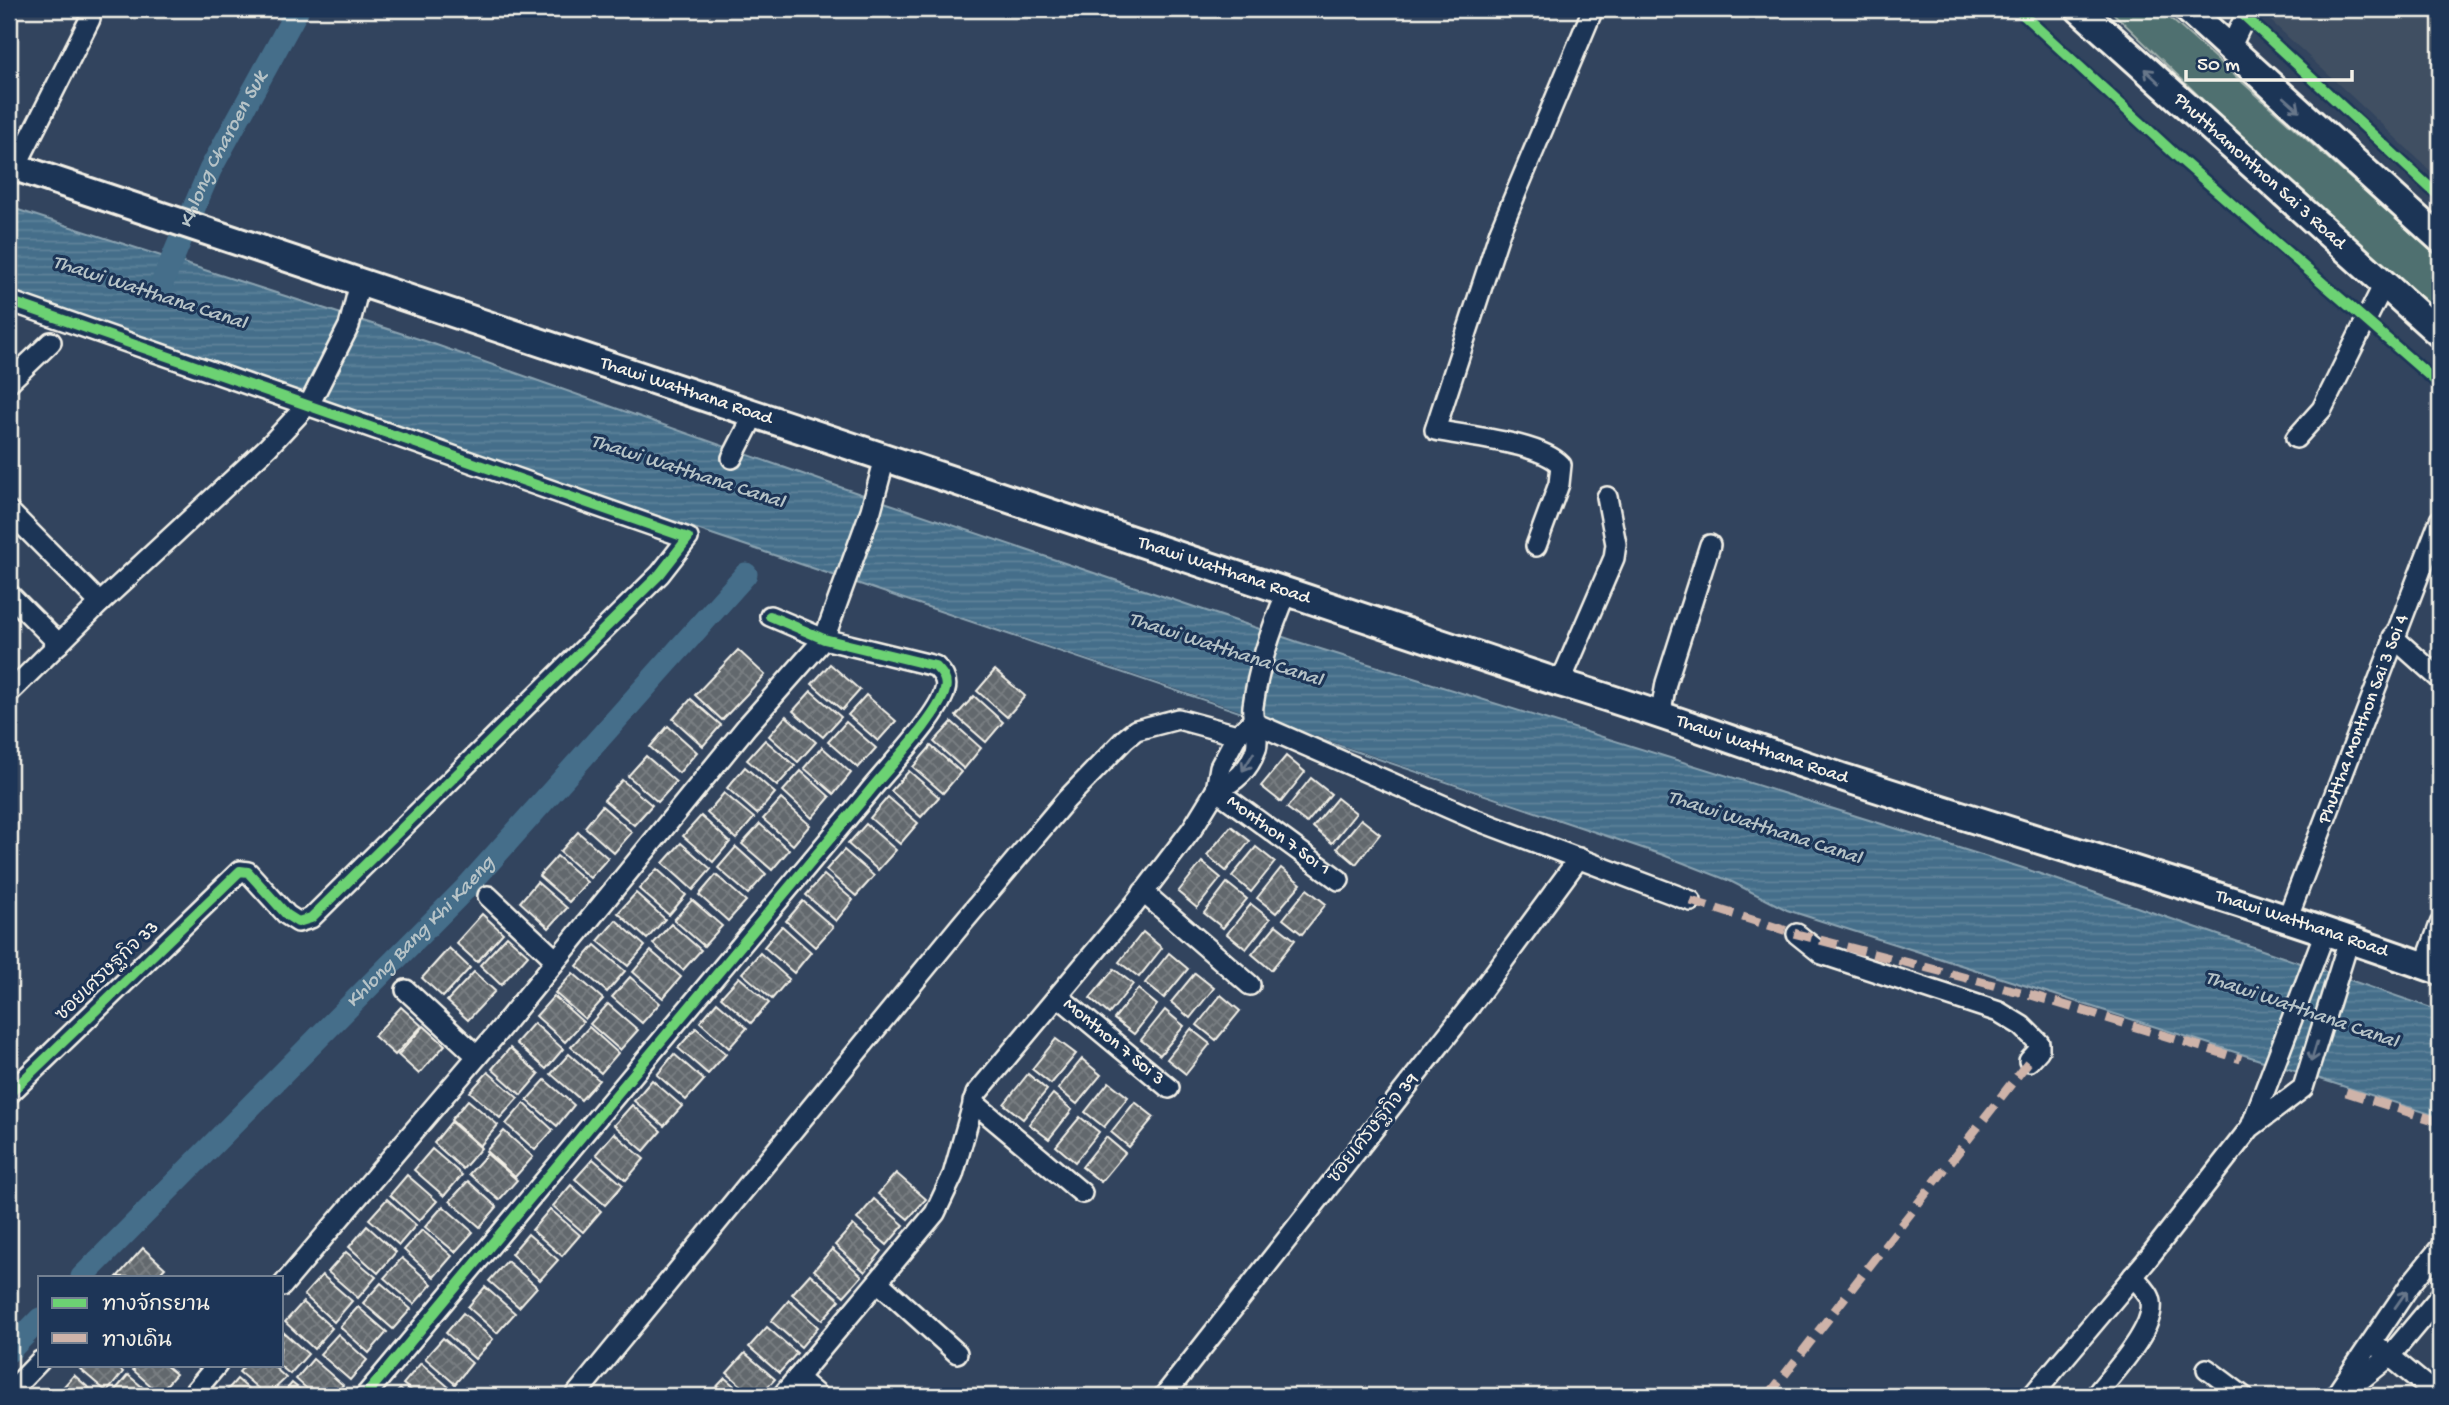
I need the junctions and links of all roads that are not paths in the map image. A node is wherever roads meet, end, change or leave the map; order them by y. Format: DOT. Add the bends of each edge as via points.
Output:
graph roads {
  1 [pos="1593,9"];
  2 [pos="2079,9"];
  3 [pos="2187,9"];
  4 [pos="2249,9"];
  5 [pos="90,19"];
  6 [pos="2230,48"];
  7 [pos="12,166"];
  8 [pos="2440,239"];
  9 [pos="359,283"];
  10 [pos="2384,285"];
  11 [pos="9,301"];
  12 [pos="2440,334"];
  13 [pos="51,342"];
  14 [pos="9,382"];
  15 [pos="309,402"];
  16 [pos="754,415"];
  17 [pos="2297,438"];
  18 [pos="732,458"];
  19 [pos="885,458"];
  20 [pos="1607,497"];
  21 [pos="9,511"];
  22 [pos="2440,520"];
  23 [pos="1710,545"];
  24 [pos="1536,546"];
  25 [pos="1287,592"];
  26 [pos="9,594"];
  27 [pos="100,603"];
  28 [pos="770,616"];
  29 [pos="2393,637"];
  30 [pos="824,639"];
  31 [pos="60,645"];
  32 [pos="2440,679"];
  33 [pos="1560,683"];
  34 [pos="9,693"];
  35 [pos="1661,712"];
  36 [pos="1247,721"];
  37 [pos="1216,790"];
  38 [pos="1579,858"];
  39 [pos="1339,880"];
  40 [pos="1143,892"];
  41 [pos="488,896"];
  42 [pos="1691,901"];
  43 [pos="2287,919"];
  44 [pos="2440,924"];
  45 [pos="1797,934"];
  46 [pos="2337,936"];
  47 [pos="556,960"];
  48 [pos="2432,968"];
  49 [pos="1250,985"];
  50 [pos="406,990"];
  51 [pos="1058,996"];
  52 [pos="477,1056"];
  53 [pos="2029,1061"];
  54 [pos="1169,1088"];
  55 [pos="9,1094"];
  56 [pos="973,1102"];
  57 [pos="2250,1128"];
  58 [pos="1082,1194"];
  59 [pos="2440,1248"];
  60 [pos="2133,1276"];
  61 [pos="878,1282"];
  62 [pos="284,1284"];
  63 [pos="2440,1296"];
  64 [pos="2372,1340"];
  65 [pos="957,1353"];
  66 [pos="2389,1357"];
  67 [pos="38,1363"];
  68 [pos="206,1368"];
  69 [pos="2207,1369"];
  70 [pos="797,1378"];
  71 [pos="9,1393"];
  72 [pos="191,1396"];
  73 [pos="365,1396"];
  74 [pos="575,1396"];
  75 [pos="782,1396"];
  76 [pos="818,1396"];
  77 [pos="1164,1396"];
  78 [pos="2032,1396"];
  79 [pos="2095,1396"];
  80 [pos="2243,1396"];
  81 [pos="2337,1396"];
  82 [pos="2438,1396"];
  1 -- 24 [label="street" via="1500,231 1436,430 1529,449 1549,455 1561,465 1559,484"];
  10 -- 2 [label="main road, Phutthamonthon Sai 3 Road, one-way"];
  3 -- 6 [label="main road"];
  4 -- 6 [label="street"];
  5 -- 7 [label="street"];
  6 -- 8 [label="main road, one-way"];
  7 -- 9 [label="main road, Thawi Watthana Road"];
  9 -- 15 [label="street" via="349,326"];
  9 -- 16 [label="main road, Thawi Watthana Road"];
  10 -- 12 [label="main road, Phutthamonthon Sai 3 Road"];
  10 -- 17 [label="street" via="2322,409"];
  11 -- 15 [label="street"];
  13 -- 14 [label="street"];
  15 -- 27 [label="street" via="268,447"];
  15 -- 55 [label="street, ซอยเศรษฐกิจ 33" via="688,538 660,574 311,918 298,922 287,915 248,872 232,875"];
  16 -- 18 [label="street"];
  16 -- 19 [label="main road, Thawi Watthana Road"];
  19 -- 25 [label="main road, Thawi Watthana Road"];
  19 -- 30 [label="street"];
  20 -- 33 [label="street" via="1614,558"];
  21 -- 27 [label="street"];
  22 -- 29 [label="street, Phuttha Monthon Sai 3 Soi 4"];
  23 -- 35 [label="street"];
  25 -- 33 [label="main road, Thawi Watthana Road"];
  25 -- 36 [label="street"];
  26 -- 31 [label="street"];
  27 -- 31 [label="street"];
  28 -- 30 [label="street"];
  29 -- 32 [label="street"];
  29 -- 43 [label="street, Phuttha Monthon Sai 3 Soi 4"];
  30 -- 47 [label="street"];
  30 -- 73 [label="street" via="935,666 946,683 945,692 868,793"];
  31 -- 34 [label="street"];
  33 -- 35 [label="main road, Thawi Watthana Road"];
  35 -- 43 [label="main road, Thawi Watthana Road" via="1838,776"];
  36 -- 37 [label="street" via="1220,767"];
  36 -- 38 [label="street" via="1474,820"];
  36 -- 74 [label="street" via="1178,719 1136,730 1125,739 1066,800 978,905"];
  37 -- 39 [label="street, Monthon 7 Soi 1"];
  37 -- 40 [label="street"];
  38 -- 42 [label="street"];
  38 -- 77 [label="street, ซอยเศรษฐกิจ 39" via="1471,1005"];
  40 -- 49 [label="street"];
  40 -- 51 [label="street"];
  41 -- 47 [label="street"];
  43 -- 46 [label="main road, Thawi Watthana Road"];
  44 -- 48 [label="street"];
  45 -- 53 [label="street" via="1831,957 1999,1012 2039,1043"];
  46 -- 48 [label="main road, Thawi Watthana Road"];
  46 -- 57 [label="street" via="2314,961"];
  46 -- 57 [label="street, one-way" via="2340,970 2303,1088"];
  47 -- 52 [label="street"];
  50 -- 52 [label="street"];
  51 -- 54 [label="street, Monthon 7 Soi 3"];
  51 -- 56 [label="street" via="996,1066"];
  52 -- 62 [label="street"];
  56 -- 58 [label="street"];
  56 -- 61 [label="street" via="947,1194"];
  57 -- 60 [label="street"];
  64 -- 59 [label="street, one-way"];
  60 -- 78 [label="street"];
  60 -- 79 [label="street" via="2150,1296 2152,1310 2145,1331"];
  61 -- 65 [label="street"];
  61 -- 70 [label="street"];
  63 -- 66 [label="street"];
  64 -- 66 [label="street"];
  64 -- 81 [label="street"];
  66 -- 81 [label="street"];
  66 -- 82 [label="street"];
  67 -- 71 [label="street"];
  68 -- 72 [label="street"];
  69 -- 80 [label="street"];
  70 -- 75 [label="street"];
  70 -- 76 [label="street"];
}
